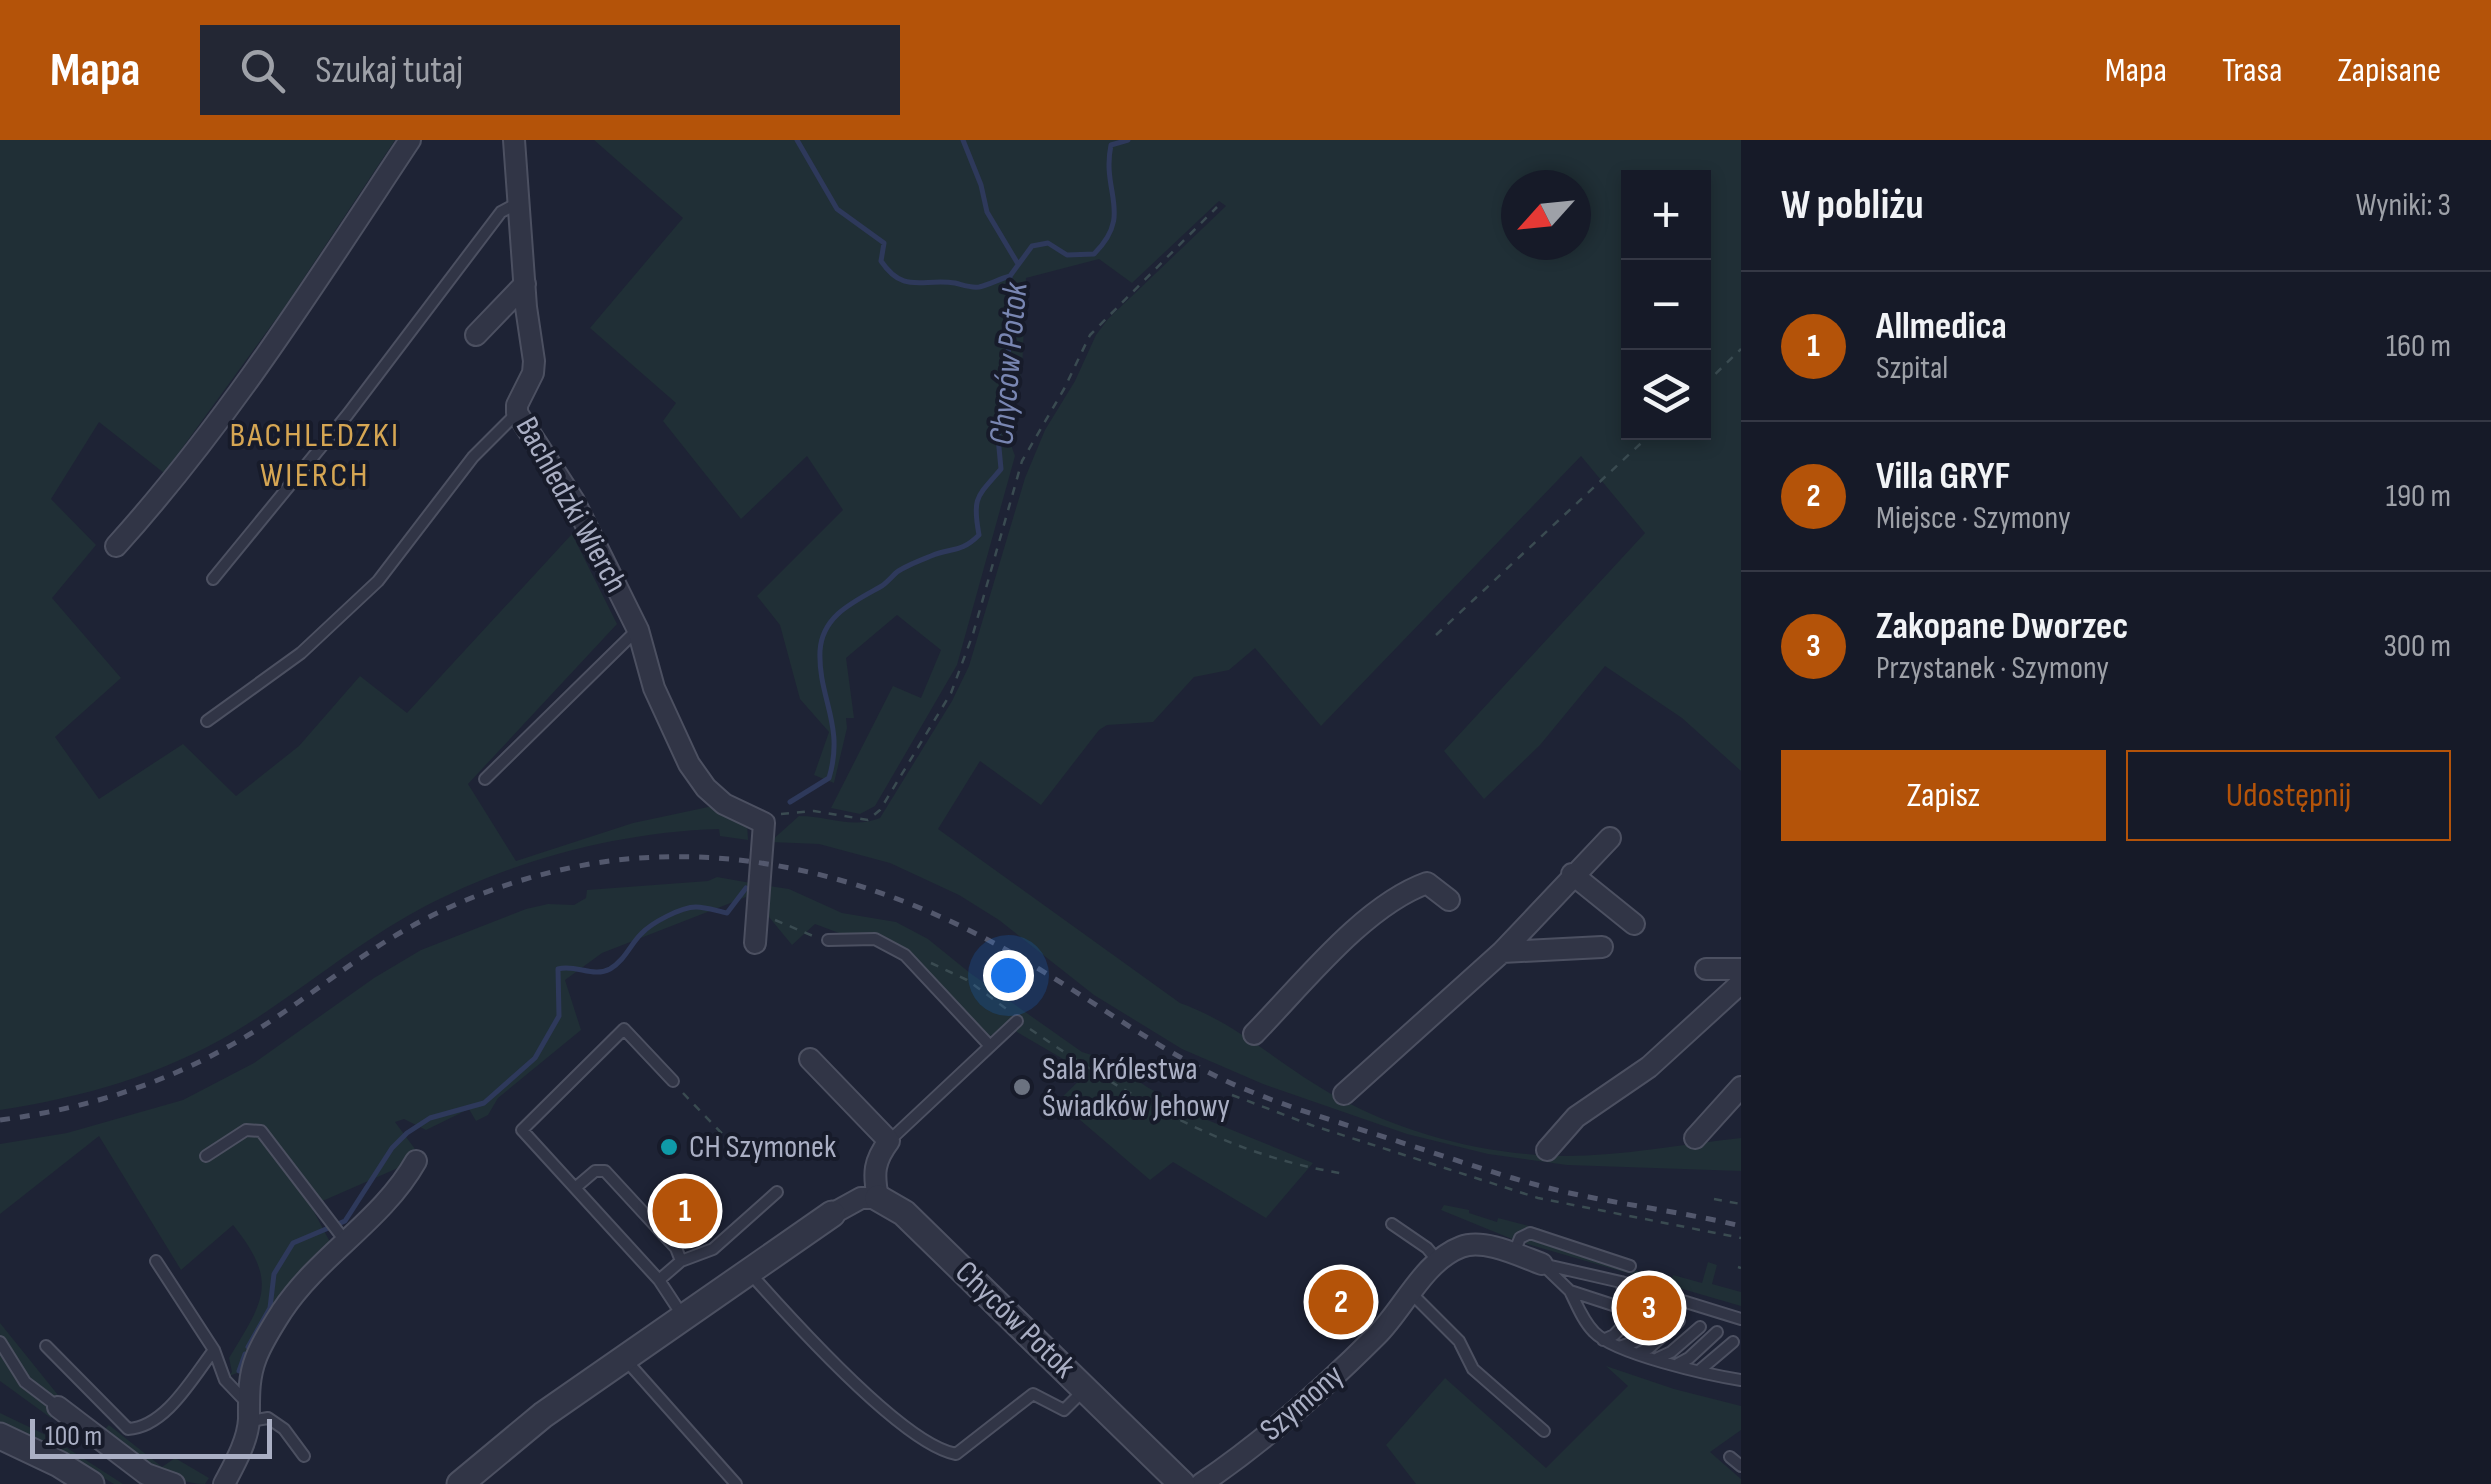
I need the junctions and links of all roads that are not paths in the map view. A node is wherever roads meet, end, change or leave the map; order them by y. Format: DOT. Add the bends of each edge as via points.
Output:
graph roads {
  1 [pos="410,140"];
  2 [pos="514,140"];
  3 [pos="519,203"];
  4 [pos="525,284"];
  5 [pos="476,335"];
  6 [pos="517,413"];
  7 [pos="116,546"];
  8 [pos="213,579"];
  9 [pos="638,630"];
  10 [pos="206,720"];
  11 [pos="484,779"];
  12 [pos="1610,838"];
  13 [pos="1572,874"];
  14 [pos="1449,900"];
  15 [pos="1634,924"];
  16 [pos="828,940"];
  17 [pos="755,943"];
  18 [pos="1602,947"];
  19 [pos="1502,952"];
  20 [pos="1706,969"];
  21 [pos="1741,970"];
  22 [pos="1741,983"];
  23 [pos="1017,1021"];
  24 [pos="1254,1034"];
  25 [pos="990,1046"];
  26 [pos="810,1059"];
  27 [pos="675,1084"];
  28 [pos="1741,1087"];
  29 [pos="1344,1094"];
  30 [pos="1695,1138"];
  31 [pos="889,1141"];
  32 [pos="1548,1150"];
  33 [pos="206,1156"];
  34 [pos="416,1162"];
  35 [pos="575,1188"];
  36 [pos="777,1192"];
  37 [pos="878,1198"];
  38 [pos="832,1214"];
  39 [pos="1392,1224"];
  40 [pos="344,1238"];
  41 [pos="1513,1254"];
  42 [pos="156,1261"];
  43 [pos="681,1261"];
  44 [pos="1438,1261"];
  45 [pos="1542,1264"];
  46 [pos="1630,1266"];
  47 [pos="750,1272"];
  48 [pos="660,1280"];
  49 [pos="1621,1282"];
  50 [pos="1570,1291"];
  51 [pos="1412,1294"];
  52 [pos="1640,1309"];
  53 [pos="1659,1315"];
  54 [pos="682,1316"];
  55 [pos="1741,1319"];
  56 [pos="1678,1321"];
  57 [pos="1700,1327"];
  58 [pos="1717,1332"];
  59 [pos="1603,1340"];
  60 [pos="0,1342"];
  61 [pos="1733,1342"];
  62 [pos="46,1346"];
  63 [pos="1618,1347"];
  64 [pos="214,1350"];
  65 [pos="1638,1353"];
  66 [pos="624,1358"];
  67 [pos="1657,1358"];
  68 [pos="1677,1364"];
  69 [pos="1699,1370"];
  70 [pos="1741,1380"];
  71 [pos="1086,1389"];
  72 [pos="58,1407"];
  73 [pos="248,1412"];
  74 [pos="1544,1431"];
  75 [pos="0,1436"];
  76 [pos="304,1456"];
  77 [pos="1730,1457"];
  78 [pos="1741,1466"];
  79 [pos="91,1484"];
  80 [pos="174,1484"];
  81 [pos="224,1484"];
  82 [pos="460,1484"];
  83 [pos="736,1484"];
  84 [pos="1182,1484"];
  85 [pos="1201,1484"];
  1 -- 7 [label="street" via="299,308 170,486"];
  2 -- 3 [label="street, Bachledzki Wierch"];
  3 -- 4 [label="street, Bachledzki Wierch"];
  3 -- 8 [label="lane" via="501,212"];
  4 -- 5 [label="street"];
  4 -- 6 [label="street, Bachledzki Wierch" via="533,373"];
  6 -- 9 [label="street, Bachledzki Wierch" via="574,501"];
  6 -- 10 [label="lane" via="472,457 378,581 302,653"];
  9 -- 11 [label="lane"];
  9 -- 17 [label="street, Bachledzki Wierch" via="654,688 689,764 724,804 764,823"];
  12 -- 13 [label="street"];
  13 -- 15 [label="street"];
  13 -- 19 [label="street"];
  14 -- 24 [label="street" via="1427,883 1395,898"];
  16 -- 25 [label="lane" via="875,939 910,960"];
  18 -- 19 [label="street"];
  19 -- 29 [label="street"];
  20 -- 21 [label="street"];
  22 -- 32 [label="street" via="1649,1066 1576,1117"];
  23 -- 25 [label="lane"];
  25 -- 31 [label="lane"];
  26 -- 31 [label="street"];
  27 -- 35 [label="lane" via="624,1029 522,1130"];
  28 -- 30 [label="street"];
  31 -- 37 [label="street" via="873,1174"];
  33 -- 40 [label="lane" via="246,1130 262,1131"];
  34 -- 40 [label="street" via="367,1225"];
  35 -- 43 [label="lane" via="605,1171"];
  35 -- 48 [label="lane"];
  36 -- 43 [label="lane" via="713,1250"];
  37 -- 38 [label="street" via="861,1198"];
  37 -- 71 [label="street, Chyców Potok" via="904,1213"];
  38 -- 47 [label="street"];
  39 -- 44 [label="lane"];
  40 -- 73 [label="street" via="284,1308 255,1359"];
  41 -- 44 [label="street" via="1471,1244"];
  41 -- 45 [label="street"];
  41 -- 46 [label="lane" via="1530,1232"];
  42 -- 64 [label="lane"];
  43 -- 48 [label="lane"];
  44 -- 51 [label="street, Szymony"];
  45 -- 49 [label="lane"];
  45 -- 50 [label="lane"];
  47 -- 54 [label="street"];
  47 -- 71 [label="lane" via="896,1422 942,1452 956,1454 1032,1394 1064,1410"];
  48 -- 54 [label="lane"];
  49 -- 50 [label="lane" via="1624,1293 1616,1305"];
  49 -- 55 [label="lane"];
  50 -- 59 [label="lane"];
  51 -- 74 [label="lane" via="1458,1342 1472,1369"];
  51 -- 85 [label="street, Szymony" via="1360,1352"];
  52 -- 59 [label="lane"];
  53 -- 63 [label="lane" via="1634,1342"];
  54 -- 66 [label="street"];
  56 -- 65 [label="lane"];
  57 -- 67 [label="lane"];
  58 -- 68 [label="lane"];
  59 -- 63 [label="lane"];
  60 -- 72 [label="lane" via="25,1382"];
  61 -- 69 [label="lane"];
  62 -- 64 [label="lane" via="128,1429 166,1410"];
  63 -- 65 [label="lane"];
  64 -- 73 [label="lane" via="224,1380"];
  65 -- 67 [label="lane"];
  66 -- 82 [label="street"];
  66 -- 83 [label="lane"];
  67 -- 68 [label="lane"];
  68 -- 69 [label="lane"];
  69 -- 70 [label="lane"];
  71 -- 84 [label="street, Chyców Potok"];
  72 -- 80 [label="street" via="146,1474"];
  73 -- 76 [label="lane" via="284,1429"];
  73 -- 81 [label="street"];
  75 -- 79 [label="street"];
  77 -- 78 [label="lane"];
}
